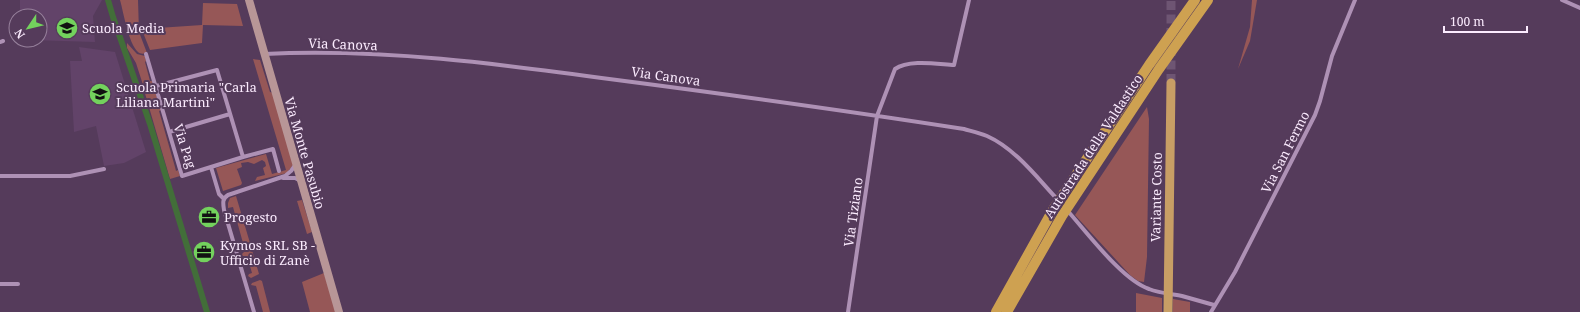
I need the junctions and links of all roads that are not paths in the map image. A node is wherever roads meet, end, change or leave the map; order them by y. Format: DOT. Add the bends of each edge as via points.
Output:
graph roads {
  1 [pos="249,0"];
  2 [pos="969,0"];
  3 [pos="1195,0"];
  4 [pos="1208,0"];
  5 [pos="1355,0"];
  6 [pos="1562,0"];
  7 [pos="1580,8"];
  8 [pos="146,54"];
  9 [pos="264,54"];
  10 [pos="1171,83"];
  11 [pos="156,86"];
  12 [pos="230,114"];
  13 [pos="877,116"];
  14 [pos="169,132"];
  15 [pos="242,158"];
  16 [pos="296,164"];
  17 [pos="211,167"];
  18 [pos="104,170"];
  19 [pos="279,171"];
  20 [pos="0,176"];
  21 [pos="282,178"];
  22 [pos="302,181"];
  23 [pos="224,199"];
  24 [pos="0,284"];
  25 [pos="18,284"];
  26 [pos="1214,305"];
  27 [pos="254,312"];
  28 [pos="339,312"];
  29 [pos="848,312"];
  30 [pos="996,312"];
  31 [pos="1007,312"];
  32 [pos="1168,312"];
  33 [pos="1211,312"];
  1 -- 9 [label="main road, Via Monte Pasubio"];
  2 -- 13 [label="street, Via Tiziano" via="954,65 915,63 904,64 895,69"];
  3 -- 30 [label="highway, Autostrada della Valdastico" via="1054,208"];
  4 -- 31 [label="highway, Autostrada della Valdastico" via="1062,216"];
  5 -- 26 [label="street, Via San Fermo" via="1332,56 1315,115 1225,292"];
  6 -- 7 [label="street"];
  8 -- 11 [label="street, Via Pag"];
  9 -- 13 [label="street, Via Canova" via="301,52 462,60"];
  9 -- 16 [label="main road, Via Monte Pasubio"];
  10 -- 32 [label="highway, Variante Costo"];
  11 -- 12 [label="street" via="217,70"];
  11 -- 14 [label="street, Via Pag"];
  12 -- 14 [label="street"];
  12 -- 15 [label="street"];
  13 -- 26 [label="street, Via Canova" via="964,129 987,136 1015,155 1138,285"];
  13 -- 29 [label="street, Via Tiziano"];
  14 -- 17 [label="street, Via Pag" via="182,176"];
  15 -- 17 [label="street, Via Pag"];
  15 -- 19 [label="street, Via Pag" via="273,149"];
  16 -- 21 [label="street"];
  16 -- 22 [label="main road, Via Monte Pasubio"];
  17 -- 23 [label="street" via="219,194"];
  18 -- 20 [label="street" via="70,176"];
  21 -- 22 [label="street"];
  21 -- 23 [label="street" via="228,195"];
  22 -- 28 [label="main road, Via Monte Pasubio"];
  23 -- 27 [label="street" via="224,210"];
  24 -- 25 [label="street"];
  26 -- 33 [label="street, Via San Fermo"];
}
